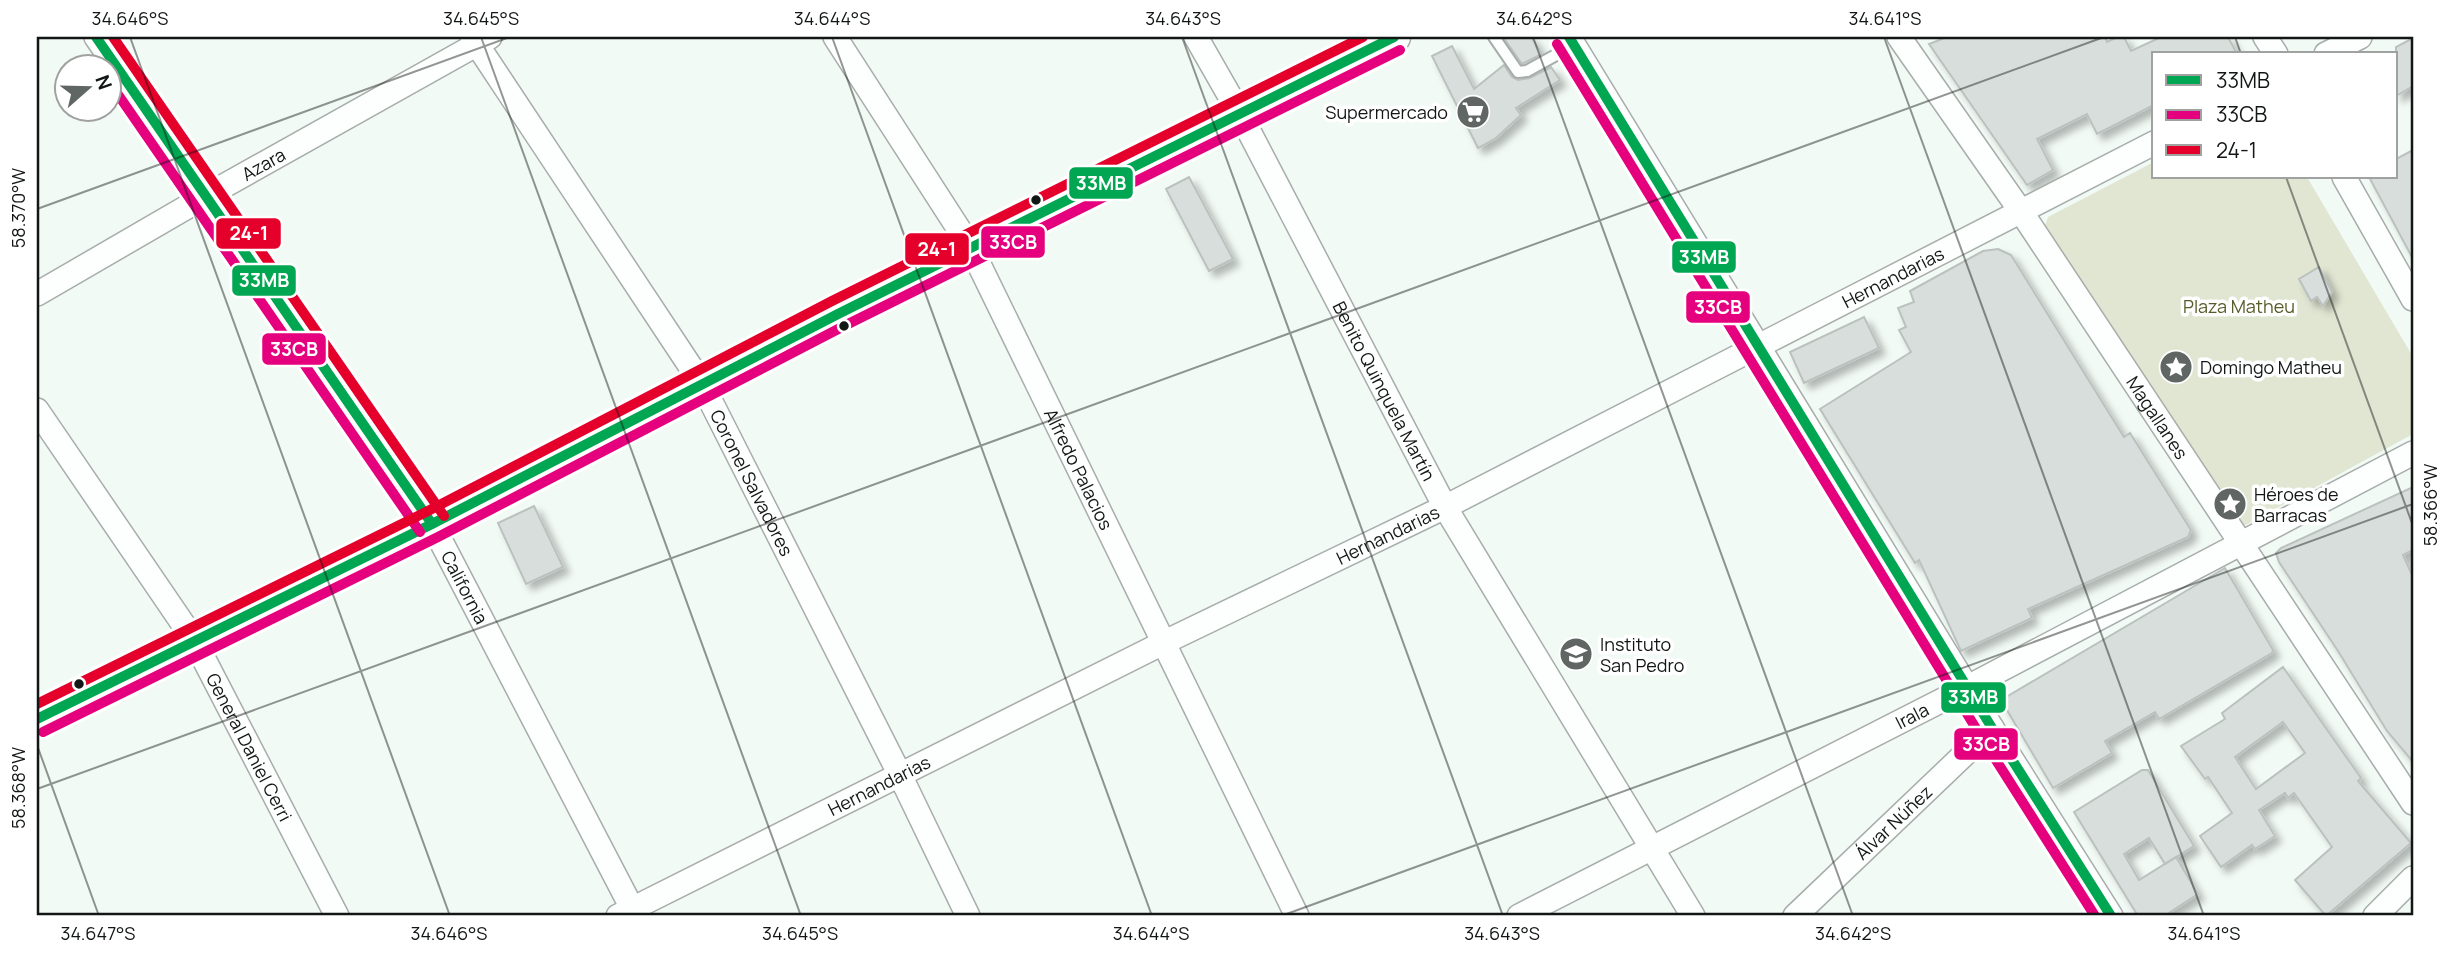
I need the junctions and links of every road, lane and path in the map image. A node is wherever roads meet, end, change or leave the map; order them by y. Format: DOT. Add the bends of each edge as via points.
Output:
graph roads {
  1 [pos="96,37"];
  2 [pos="835,37"];
  3 [pos="1196,37"];
  4 [pos="1394,37"];
  5 [pos="1494,37"];
  6 [pos="1899,37"];
  7 [pos="2360,37"];
  8 [pos="479,39"];
  9 [pos="1572,41"];
  10 [pos="2330,52"];
  11 [pos="1240,114"];
  12 [pos="2152,145"];
  13 [pos="2345,178"];
  14 [pos="206,196"];
  15 [pos="2022,213"];
  16 [pos="971,248"];
  17 [pos="37,294"];
  18 [pos="2413,299"];
  19 [pos="1758,347"];
  20 [pos="702,383"];
  21 [pos="37,410"];
  22 [pos="2413,453"];
  23 [pos="1445,507"];
  24 [pos="432,524"];
  25 [pos="2242,544"];
  26 [pos="194,640"];
  27 [pos="1165,642"];
  28 [pos="1968,687"];
  29 [pos="37,719"];
  30 [pos="1992,728"];
  31 [pos="900,775"];
  32 [pos="2413,803"];
  33 [pos="1652,849"];
  34 [pos="2413,878"];
  35 [pos="629,914"];
  36 [pos="337,916"];
  37 [pos="968,916"];
  38 [pos="1297,916"];
  39 [pos="1519,916"];
  40 [pos="1693,916"];
  41 [pos="1796,916"];
  42 [pos="2111,916"];
  43 [pos="2375,916"];
  1 -- 14 [label="street, California"];
  2 -- 16 [label="street, Alfredo Palacios"];
  3 -- 11 [label="street, Benito Quinquela Martín"];
  4 -- 11 [label="main road"];
  5 -- 9 [label="lane" via="1518,72 1527,71"];
  6 -- 15 [label="street, Magallanes"];
  7 -- 10 [label="street"];
  8 -- 14 [label="street, Azara"];
  8 -- 20 [label="street, Coronel Salvadores"];
  9 -- 19 [label="street"];
  11 -- 16 [label="main road"];
  11 -- 23 [label="street, Benito Quinquela Martín"];
  12 -- 15 [label="street, Hernandarias"];
  13 -- 18 [label="street"];
  14 -- 17 [label="street, Azara"];
  14 -- 24 [label="street, California"];
  15 -- 19 [label="street, Hernandarias"];
  15 -- 25 [label="street, Magallanes"];
  16 -- 20 [label="main road"];
  16 -- 27 [label="street, Alfredo Palacios"];
  19 -- 23 [label="street, Hernandarias"];
  19 -- 28 [label="street"];
  20 -- 24 [label="main road"];
  20 -- 31 [label="street, Coronel Salvadores"];
  21 -- 26 [label="street, General Daniel Cerri"];
  22 -- 25 [label="street, Irala"];
  23 -- 27 [label="street, Hernandarias"];
  23 -- 33 [label="street, Benito Quinquela Martín"];
  24 -- 26 [label="main road"];
  24 -- 35 [label="street, California"];
  25 -- 28 [label="street, Irala"];
  25 -- 32 [label="street, Magallanes"];
  26 -- 29 [label="main road"];
  26 -- 36 [label="street, General Daniel Cerri"];
  27 -- 31 [label="street, Hernandarias"];
  27 -- 38 [label="street, Alfredo Palacios"];
  28 -- 30 [label="street"];
  28 -- 33 [label="street, Irala"];
  30 -- 41 [label="street, Álvar Núñez"];
  30 -- 42 [label="street"];
  31 -- 35 [label="street, Hernandarias"];
  31 -- 37 [label="street, Coronel Salvadores"];
  33 -- 39 [label="street, Irala"];
  33 -- 40 [label="street, Benito Quinquela Martín"];
  34 -- 43 [label="street"];
}
